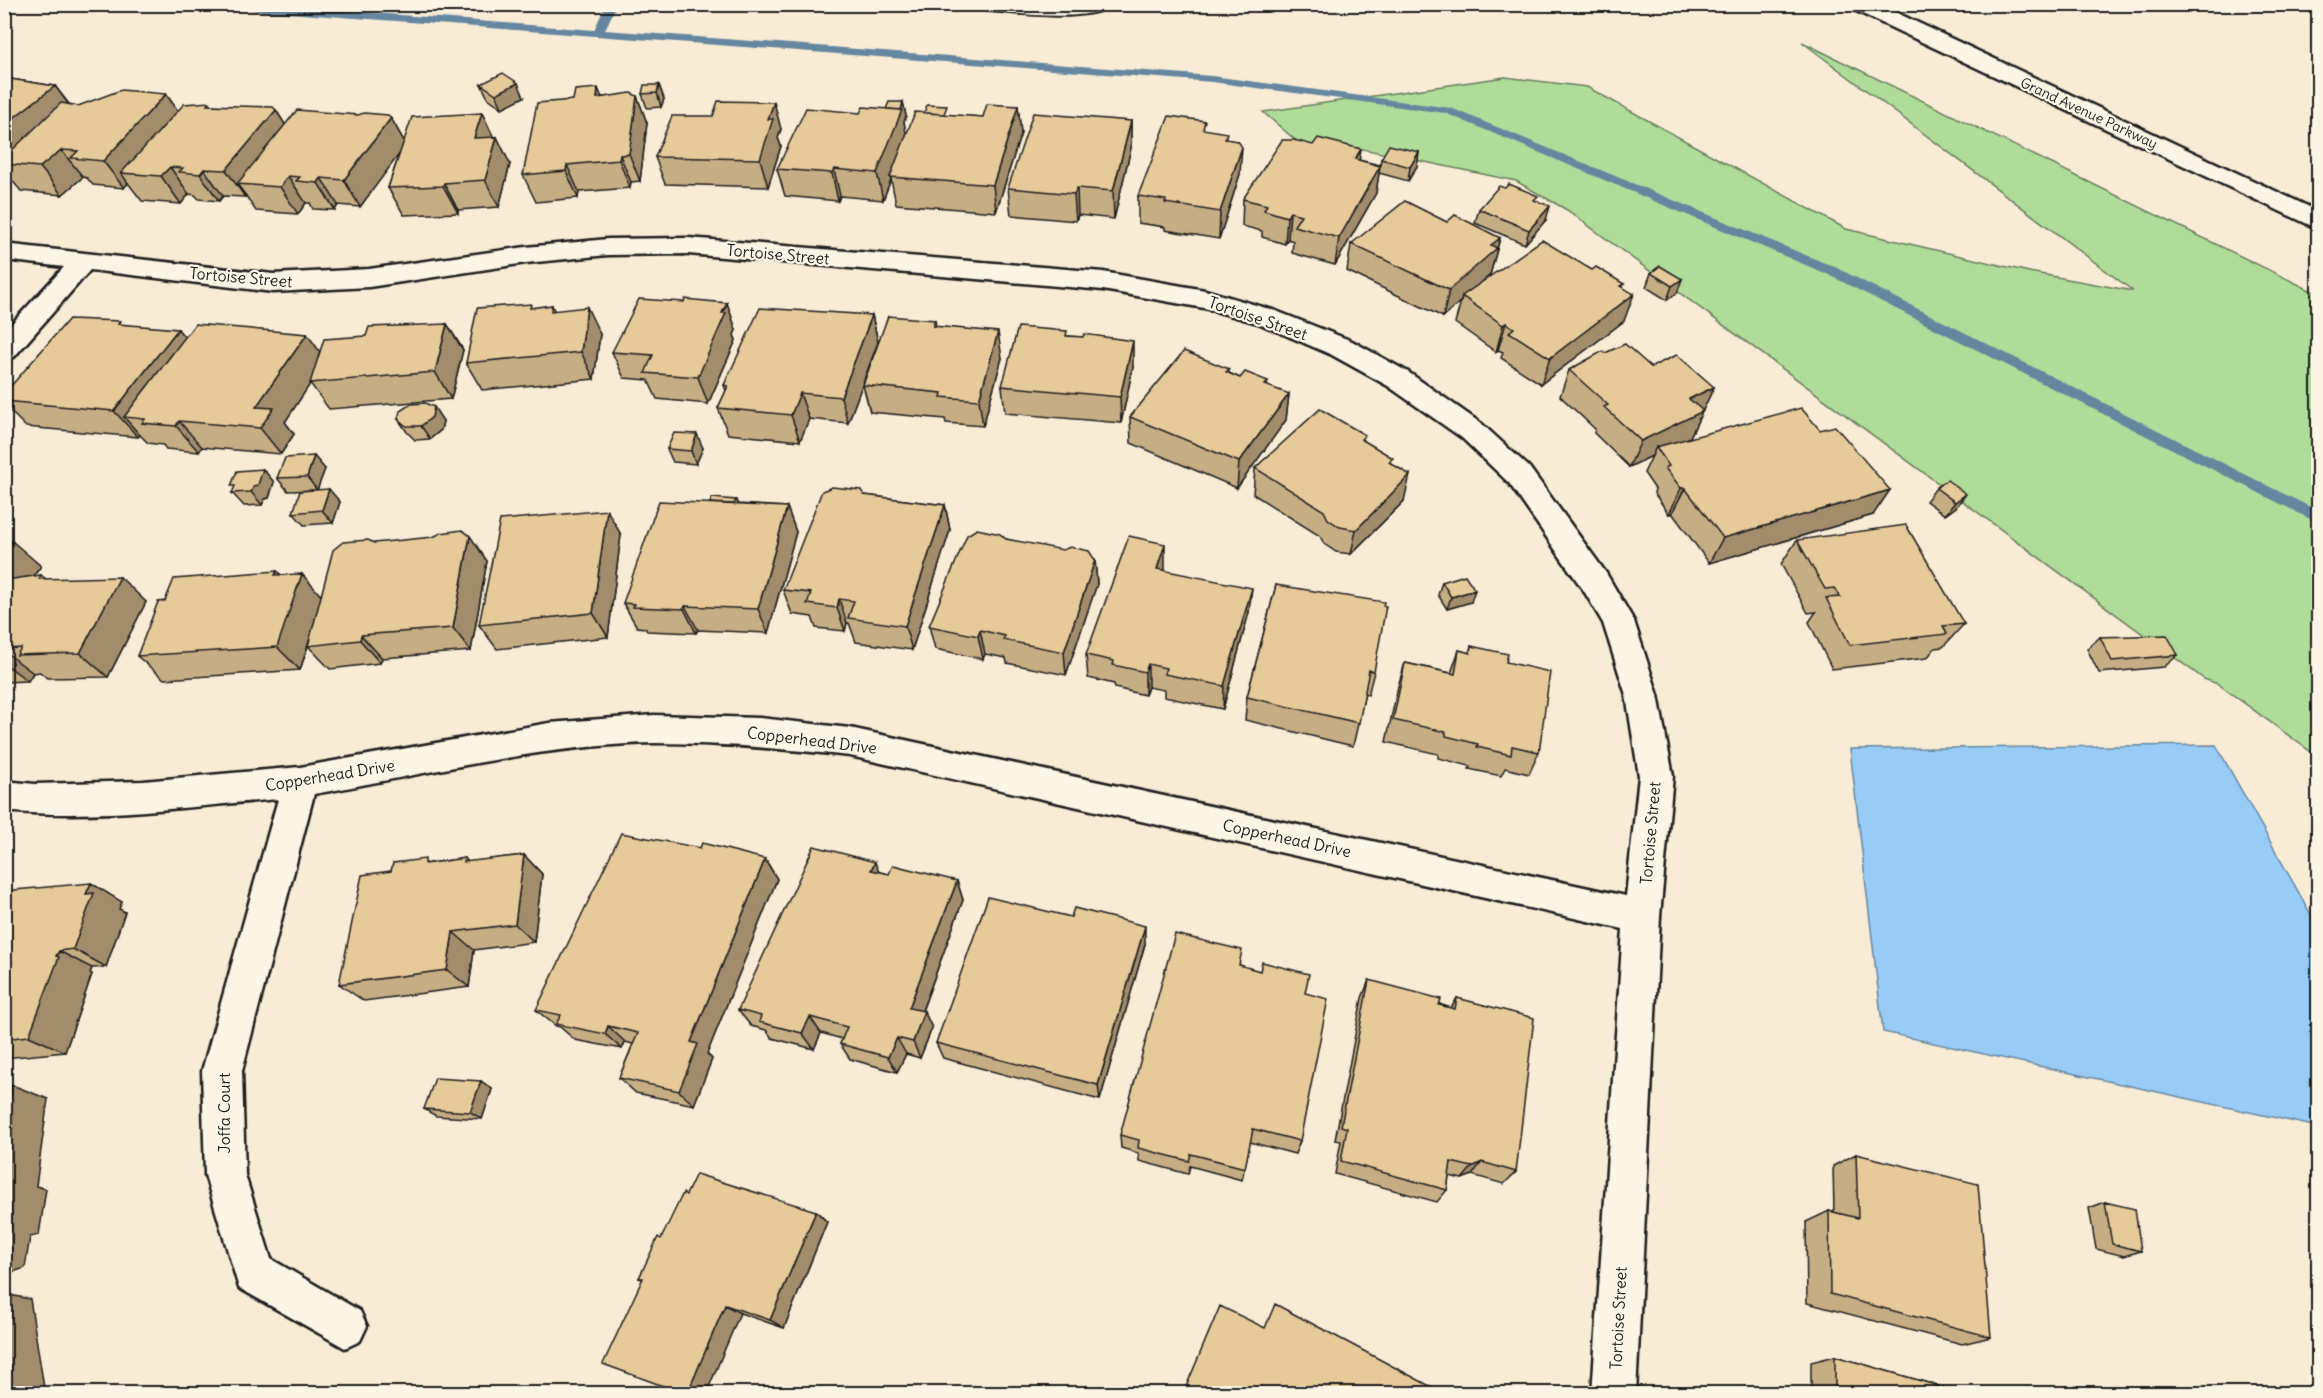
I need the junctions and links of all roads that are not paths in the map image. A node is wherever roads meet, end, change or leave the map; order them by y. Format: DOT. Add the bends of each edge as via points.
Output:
graph roads {
  1 [pos="973,4"];
  2 [pos="1105,4"];
  3 [pos="1860,4"];
  4 [pos="2319,221"];
  5 [pos="4,252"];
  6 [pos="85,260"];
  7 [pos="4,350"];
  8 [pos="300,782"];
  9 [pos="4,796"];
  10 [pos="1642,916"];
  11 [pos="345,1326"];
  12 [pos="1614,1394"];
  1 -- 2 [label="lane" via="1083,10"];
  3 -- 4 [label="street, Grand Avenue Parkway"];
  5 -- 6 [label="street, Tortoise Street"];
  6 -- 7 [label="street"];
  6 -- 10 [label="street, Tortoise Street" via="273,283 369,278 608,247 688,246 1136,286 1205,299 1267,317 1342,348 1398,379 1472,431 1519,475 1618,621 1642,695 1656,776"];
  8 -- 9 [label="street, Copperhead Drive" via="144,796"];
  8 -- 10 [label="street, Copperhead Drive" via="549,737 654,729 760,732 850,742"];
  8 -- 11 [label="street, Joffa Court" via="222,1071 225,1175 254,1274"];
  10 -- 12 [label="street, Tortoise Street"];
}
